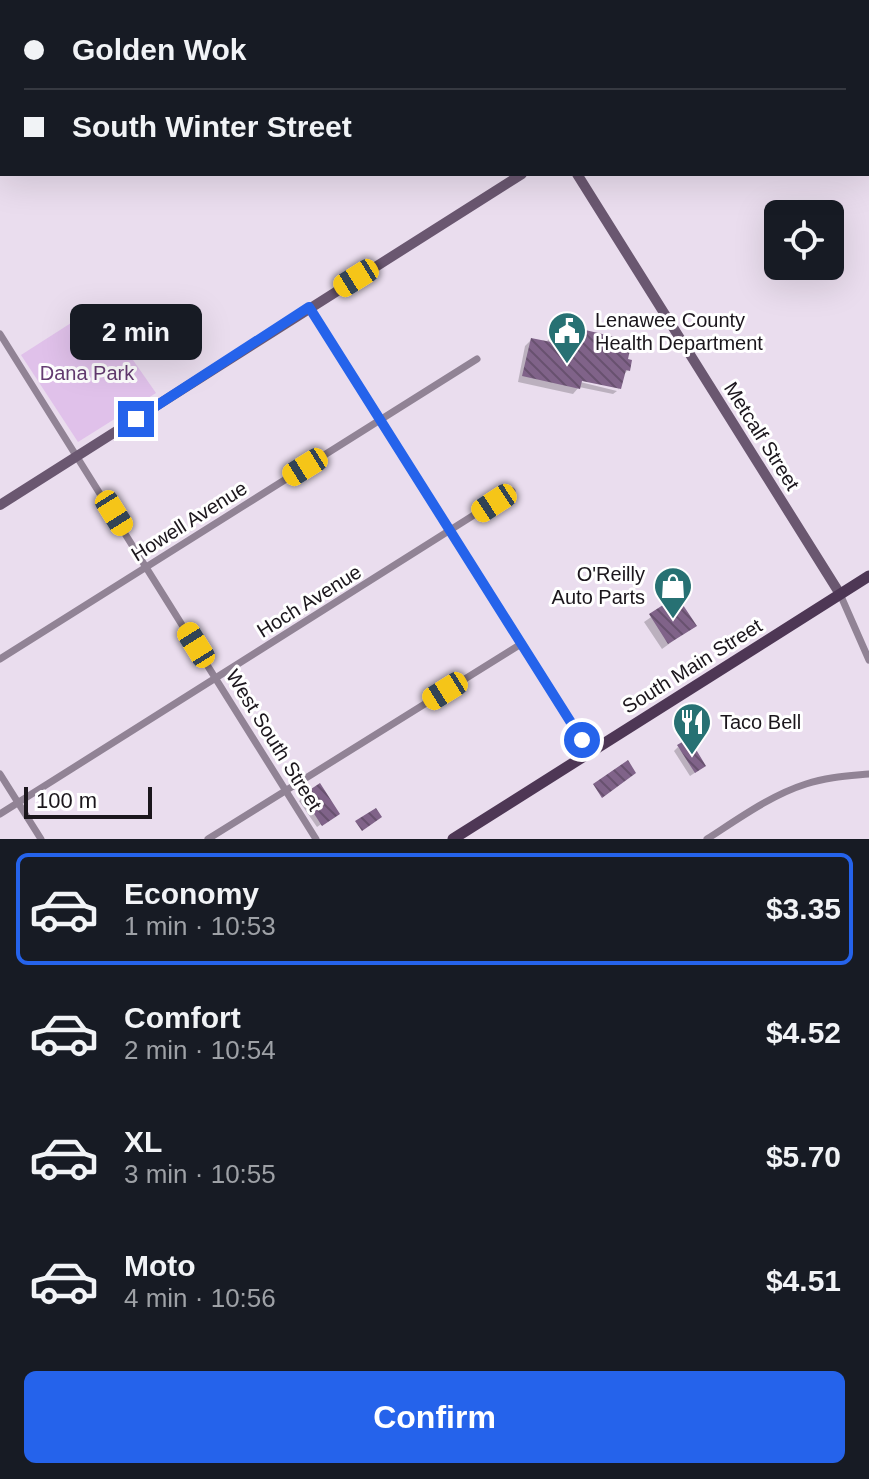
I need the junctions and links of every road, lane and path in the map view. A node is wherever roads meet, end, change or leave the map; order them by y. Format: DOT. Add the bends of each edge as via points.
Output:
graph roads {
  1 [pos="519,176"];
  2 [pos="578,176"];
  3 [pos="309,307"];
  4 [pos="0,334"];
  5 [pos="477,359"];
  6 [pos="380,419"];
  7 [pos="78,456"];
  8 [pos="512,491"];
  9 [pos="0,505"];
  10 [pos="450,532"];
  11 [pos="147,566"];
  12 [pos="869,576"];
  13 [pos="840,594"];
  14 [pos="521,644"];
  15 [pos="0,659"];
  16 [pos="869,660"];
  17 [pos="217,678"];
  18 [pos="589,752"];
  19 [pos="0,774"];
  20 [pos="869,774"];
  21 [pos="286,790"];
  22 [pos="18,803"];
  23 [pos="0,814"];
  24 [pos="41,839"];
  25 [pos="208,839"];
  26 [pos="316,839"];
  27 [pos="453,839"];
  28 [pos="707,839"];
  1 -- 3 [label="street"];
  2 -- 13 [label="street, Metcalf Street"];
  3 -- 6 [label="street"];
  3 -- 7 [label="street"];
  4 -- 7 [label="street, West South Street"];
  5 -- 6 [label="street, Howell Avenue"];
  6 -- 10 [label="street"];
  6 -- 11 [label="street, Howell Avenue"];
  7 -- 9 [label="street"];
  7 -- 11 [label="street, West South Street"];
  8 -- 10 [label="street, Hoch Avenue"];
  10 -- 14 [label="street"];
  10 -- 17 [label="street, Hoch Avenue"];
  11 -- 15 [label="street, Howell Avenue"];
  11 -- 17 [label="street, West South Street"];
  12 -- 13 [label="main road, South Main Street"];
  13 -- 16 [label="street"];
  13 -- 18 [label="main road, South Main Street"];
  14 -- 18 [label="street"];
  14 -- 21 [label="street"];
  17 -- 21 [label="street, West South Street"];
  17 -- 22 [label="street, Hoch Avenue"];
  18 -- 27 [label="main road, South Main Street"];
  19 -- 22 [label="street"];
  20 -- 28 [label="street" via="832,777 783,793"];
  21 -- 25 [label="street"];
  21 -- 26 [label="street, West South Street"];
  22 -- 23 [label="street, Hoch Avenue"];
  22 -- 24 [label="street"];
}
